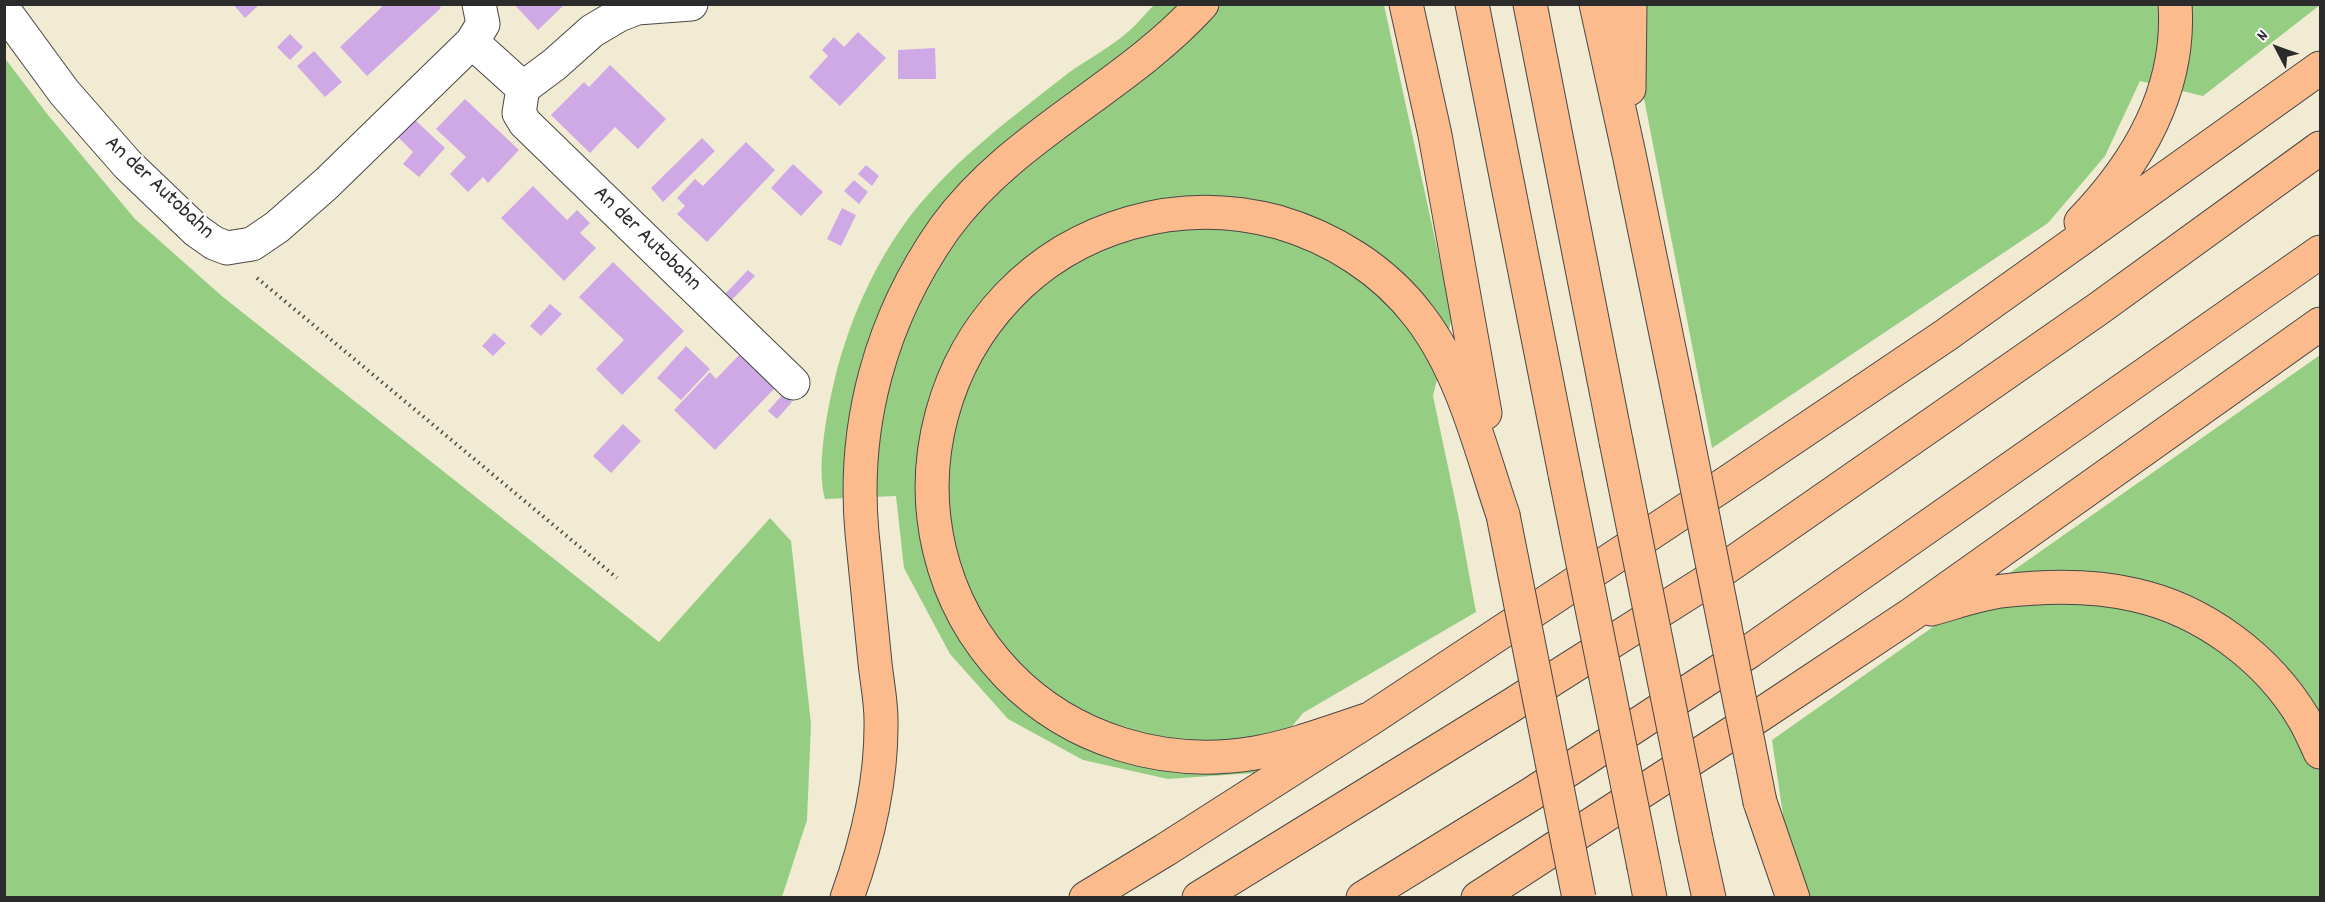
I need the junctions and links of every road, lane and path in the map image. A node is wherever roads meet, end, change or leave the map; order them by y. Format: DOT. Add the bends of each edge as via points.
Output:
graph roads {
  1 [pos="478,4"];
  2 [pos="691,4"];
  3 [pos="1202,4"];
  4 [pos="1406,4"];
  5 [pos="1473,4"];
  6 [pos="1530,4"];
  7 [pos="1596,4"];
  8 [pos="1630,4"];
  9 [pos="2175,4"];
  10 [pos="4,10"];
  11 [pos="472,42"];
  12 [pos="2320,68"];
  13 [pos="523,88"];
  14 [pos="2320,148"];
  15 [pos="1629,154"];
  16 [pos="2320,252"];
  17 [pos="263,284"];
  18 [pos="2320,324"];
  19 [pos="1946,335"];
  20 [pos="793,383"];
  21 [pos="1503,515"];
  22 [pos="617,578"];
  23 [pos="1912,614"];
  24 [pos="1370,719"];
  25 [pos="2320,752"];
  26 [pos="1760,802"];
  27 [pos="1647,882"];
  28 [pos="848,897"];
  29 [pos="1086,897"];
  30 [pos="1199,897"];
  31 [pos="1363,897"];
  32 [pos="1478,897"];
  33 [pos="1579,897"];
  34 [pos="1708,897"];
  35 [pos="1779,897"];
  36 [pos="1793,897"];
  1 -- 11 [label="street, An der Autobahn" via="483,24"];
  2 -- 13 [label="street" via="637,8 619,15 592,31"];
  3 -- 28 [label="highway" via="1149,56 1012,157 977,190 919,266 897,309 869,395 862,440 862,531 881,719 880,767 873,814"];
  4 -- 21 [label="highway" via="1435,135"];
  5 -- 27 [label="highway, bridge"];
  6 -- 34 [label="highway, bridge"];
  7 -- 15 [label="highway"];
  8 -- 15 [label="highway"];
  9 -- 19 [label="highway" via="2174,48 2167,82 2140,148 2120,178 2070,233"];
  10 -- 11 [label="street, An der Autobahn" via="51,76 128,165 197,231 227,248 252,244 277,227"];
  11 -- 13 [label="street"];
  12 -- 19 [label="highway"];
  13 -- 20 [label="street, An der Autobahn" via="519,113 525,123"];
  14 -- 30 [label="highway" via="2098,309 1701,585"];
  15 -- 26 [label="highway, bridge"];
  16 -- 31 [label="highway" via="1744,656 1530,795"];
  17 -- 22 [label="path"];
  18 -- 23 [label="highway"];
  19 -- 24 [label="highway"];
  21 -- 24 [label="highway" via="1456,379 1418,314 1363,263 1297,228 1251,216 1186,213 1112,228 1078,243 1016,287 970,346 940,415 933,452 934,528 956,598 984,646 1020,687 1080,729 1114,743 1185,757 1258,753"];
  21 -- 33 [label="highway, bridge"];
  23 -- 25 [label="highway" via="2000,591 2050,588 2093,588 2135,595 2176,608 2214,627 2249,653 2304,718"];
  23 -- 32 [label="highway"];
  24 -- 29 [label="highway"];
  26 -- 35 [label="highway"];
  26 -- 36 [label="highway"];
}
